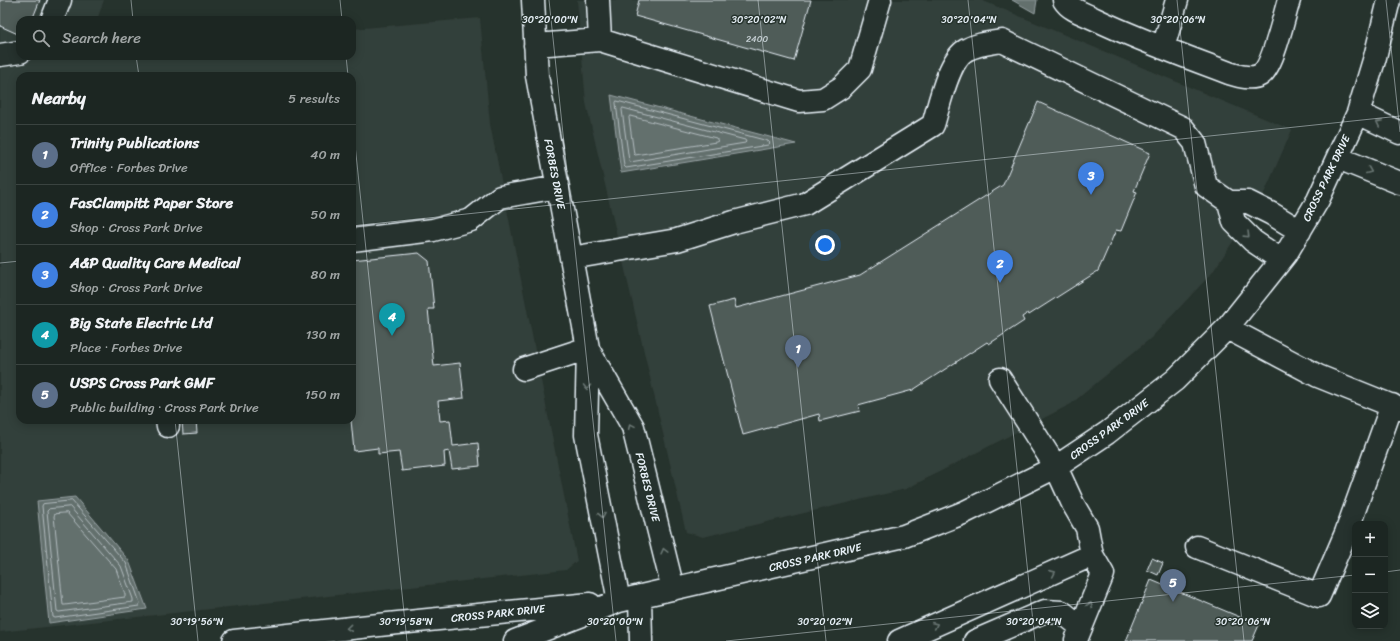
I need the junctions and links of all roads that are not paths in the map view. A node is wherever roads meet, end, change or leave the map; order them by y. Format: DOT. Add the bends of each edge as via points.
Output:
graph roads {
  1 [pos="60,0"];
  2 [pos="533,0"];
  3 [pos="598,0"];
  4 [pos="880,0"];
  5 [pos="1064,0"];
  6 [pos="1177,0"];
  7 [pos="1289,0"];
  8 [pos="1389,0"];
  9 [pos="54,16"];
  10 [pos="600,40"];
  11 [pos="535,45"];
  12 [pos="1163,48"];
  13 [pos="16,53"];
  14 [pos="0,55"];
  15 [pos="1358,113"];
  16 [pos="1400,133"];
  17 [pos="1338,158"];
  18 [pos="1400,183"];
  19 [pos="558,187"];
  20 [pos="1229,202"];
  21 [pos="1300,231"];
  22 [pos="356,239"];
  23 [pos="571,258"];
  24 [pos="1281,260"];
  25 [pos="1227,328"];
  26 [pos="588,348"];
  27 [pos="524,369"];
  28 [pos="1000,379"];
  29 [pos="1396,407"];
  30 [pos="1056,467"];
  31 [pos="1197,547"];
  32 [pos="1092,555"];
  33 [pos="673,589"];
  34 [pos="640,596"];
  35 [pos="619,601"];
  36 [pos="1078,634"];
  37 [pos="234,641"];
  38 [pos="515,641"];
  39 [pos="641,641"];
  40 [pos="899,641"];
  41 [pos="975,641"];
  1 -- 9 [label="street"];
  2 -- 11 [label="street, FORBES DRIVE"];
  3 -- 10 [label="street"];
  4 -- 10 [label="street" via="860,69 842,87 823,99 799,100"];
  5 -- 12 [label="street" via="1078,11"];
  6 -- 12 [label="street"];
  7 -- 12 [label="street" via="1274,53 1261,75 1243,77"];
  8 -- 15 [label="street, CROSS PARK DRIVE"];
  10 -- 11 [label="street"];
  11 -- 19 [label="street, FORBES DRIVE" via="537,76"];
  13 -- 14 [label="street"];
  16 -- 15 [label="street, one-way"];
  15 -- 17 [label="street, CROSS PARK DRIVE"];
  17 -- 18 [label="street, one-way"];
  17 -- 21 [label="street, CROSS PARK DRIVE"];
  19 -- 22 [label="street" via="500,197 471,220 441,228"];
  19 -- 23 [label="street, FORBES DRIVE"];
  20 -- 21 [label="street" via="1248,202"];
  20 -- 23 [label="street" via="1206,186 1195,143 1183,128 1002,41 984,43 964,50 951,67 933,125 805,204 677,240"];
  20 -- 24 [label="street, one-way" via="1234,222 1253,241"];
  21 -- 24 [label="street, CROSS PARK DRIVE"];
  23 -- 26 [label="street, FORBES DRIVE"];
  24 -- 25 [label="street, CROSS PARK DRIVE"];
  25 -- 29 [label="street" via="1318,376"];
  25 -- 30 [label="street, CROSS PARK DRIVE" via="1175,380 1107,433"];
  26 -- 27 [label="street"];
  33 -- 26 [label="street, FORBES DRIVE, one-way" via="633,427"];
  26 -- 35 [label="street, FORBES DRIVE, one-way" via="586,435"];
  28 -- 30 [label="street"];
  29 -- 31 [label="street" via="1319,596"];
  30 -- 32 [label="street" via="1086,528"];
  30 -- 33 [label="street, CROSS PARK DRIVE" via="963,513 904,536"];
  36 -- 32 [label="street, one-way" via="1103,574"];
  40 -- 32 [label="street, one-way"];
  33 -- 34 [label="street, CROSS PARK DRIVE"];
  34 -- 35 [label="street, CROSS PARK DRIVE"];
  34 -- 39 [label="street"];
  35 -- 37 [label="street, CROSS PARK DRIVE, one-way"];
  35 -- 38 [label="street, CROSS PARK DRIVE"];
  36 -- 41 [label="street" via="1062,612 1045,610"];
}
